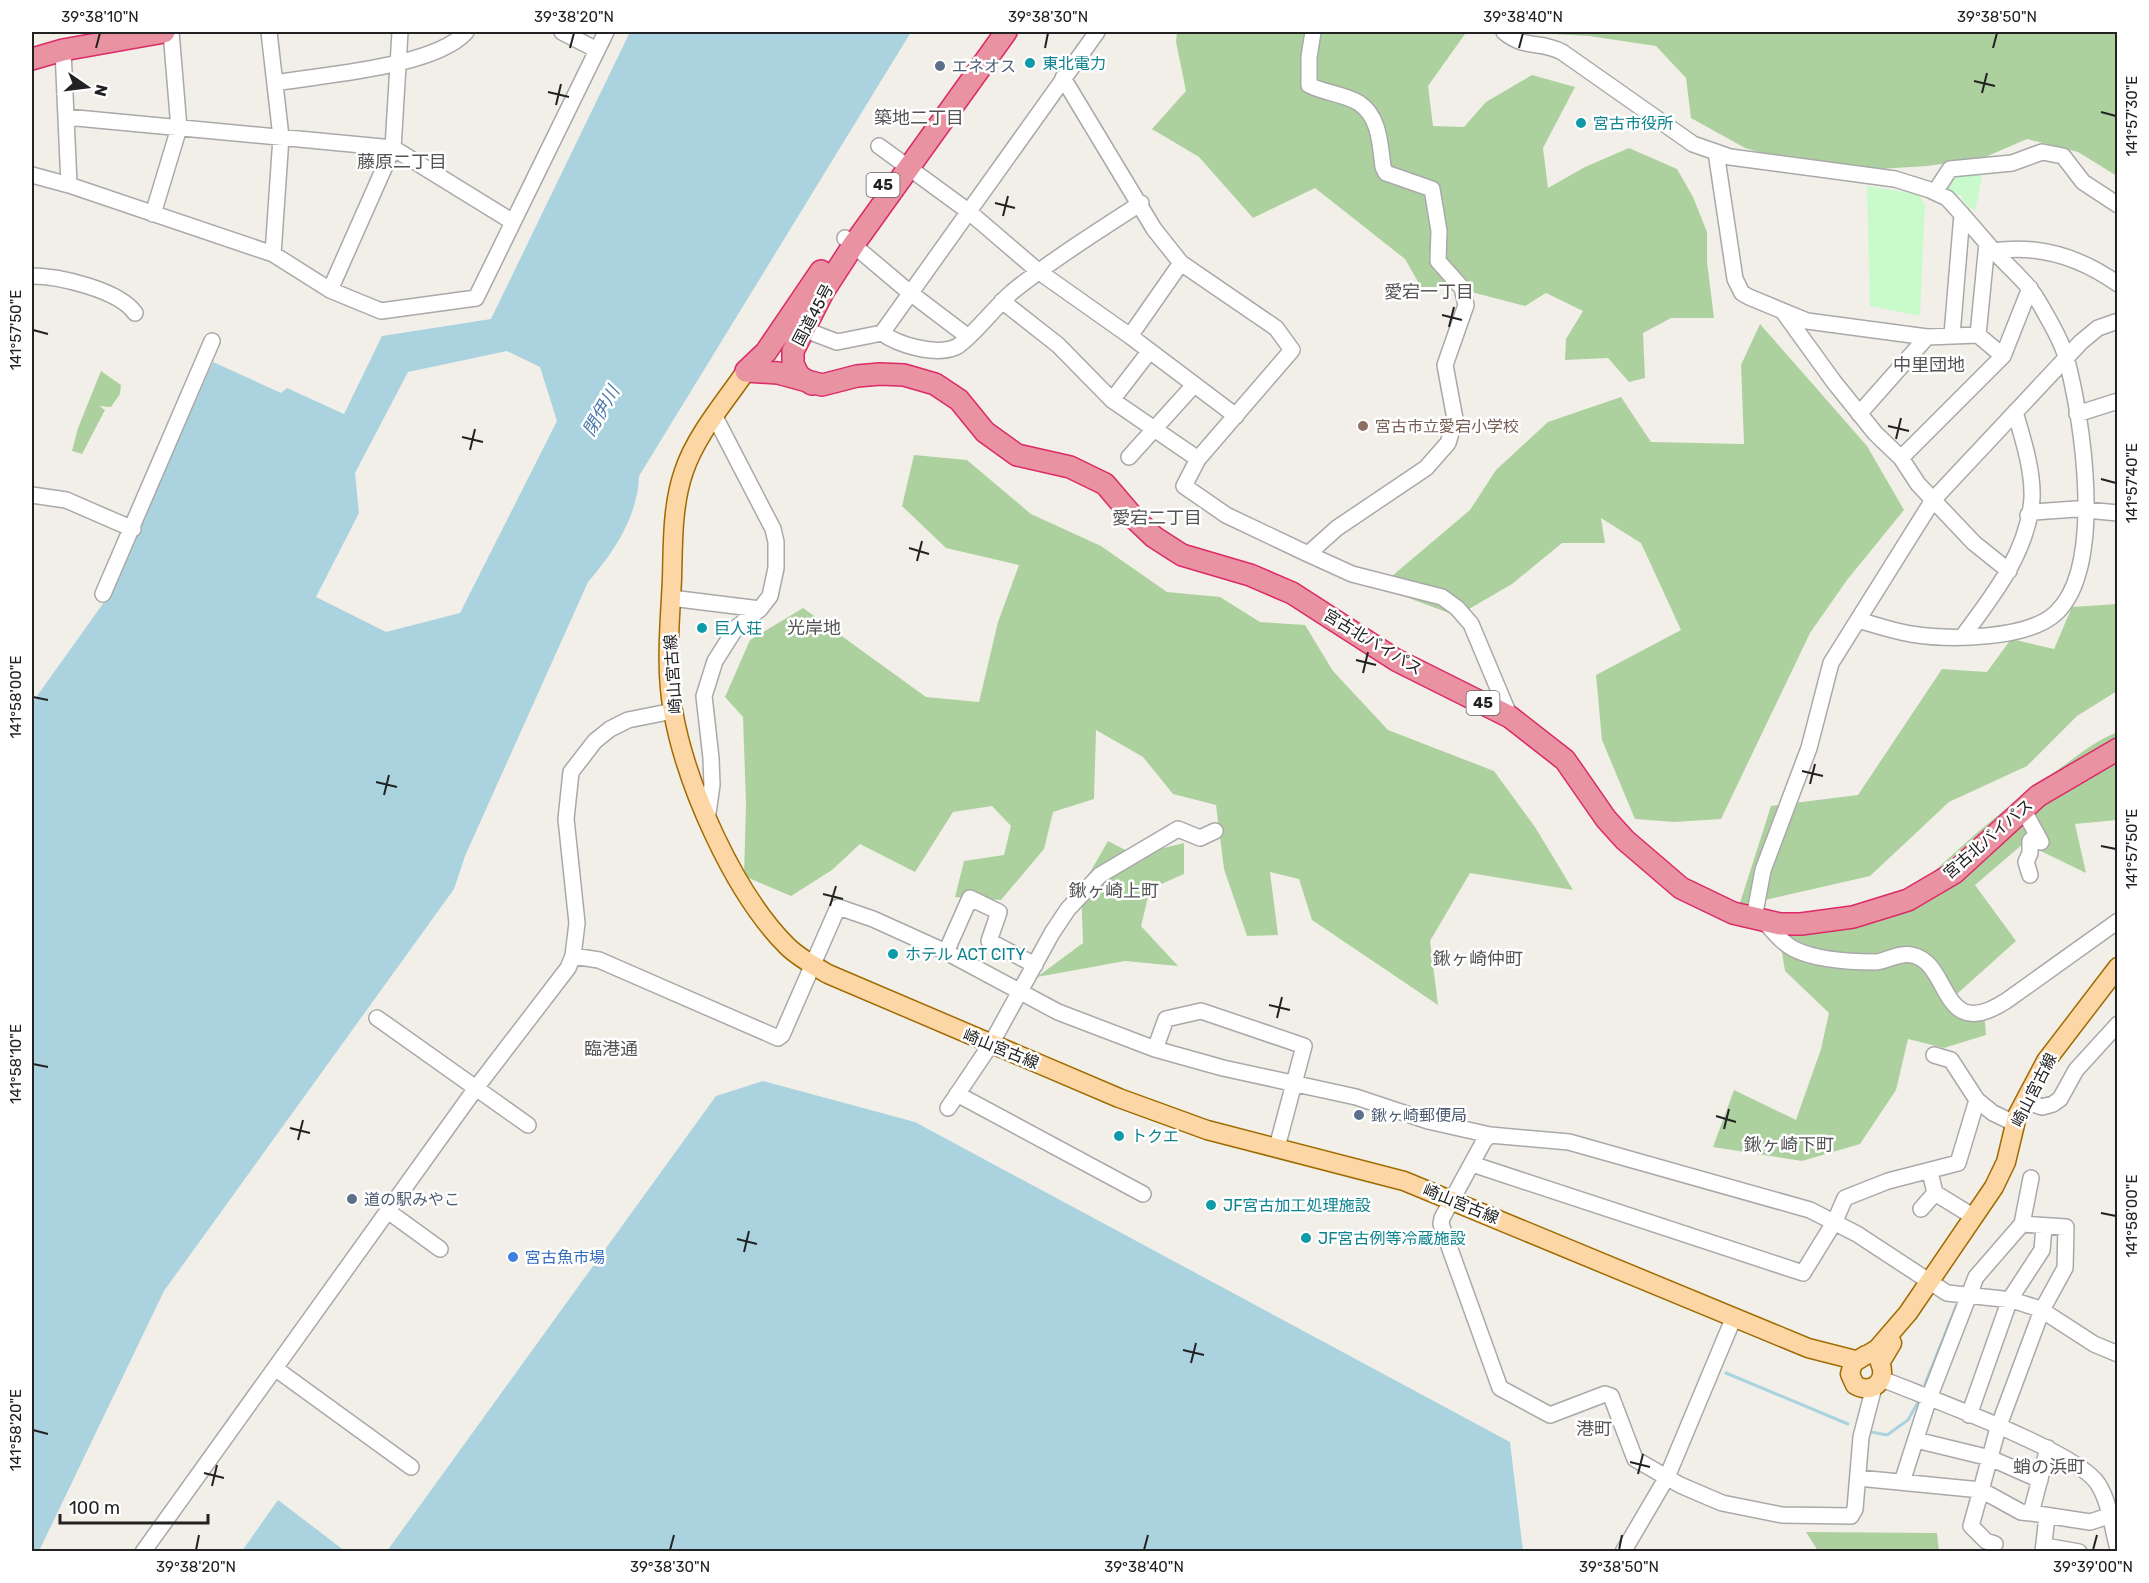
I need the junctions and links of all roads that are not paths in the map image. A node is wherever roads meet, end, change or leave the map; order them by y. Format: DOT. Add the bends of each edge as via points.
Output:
graph roads {
  1 [pos="164,32"];
  2 [pos="171,32"];
  3 [pos="269,32"];
  4 [pos="400,32"];
  5 [pos="466,32"];
  6 [pos="562,32"];
  7 [pos="606,32"];
  8 [pos="991,32"];
  9 [pos="1006,32"];
  10 [pos="1097,32"];
  11 [pos="1313,32"];
  12 [pos="1504,32"];
  13 [pos="63,50"];
  14 [pos="597,50"];
  15 [pos="32,59"];
  16 [pos="398,63"];
  17 [pos="1063,78"];
  18 [pos="275,83"];
  19 [pos="66,117"];
  20 [pos="179,128"];
  21 [pos="281,137"];
  22 [pos="879,146"];
  23 [pos="393,148"];
  24 [pos="1716,152"];
  25 [pos="905,164"];
  26 [pos="32,175"];
  27 [pos="69,185"];
  28 [pos="1935,192"];
  29 [pos="1141,204"];
  30 [pos="2118,205"];
  31 [pos="968,211"];
  32 [pos="153,214"];
  33 [pos="1962,214"];
  34 [pos="513,222"];
  35 [pos="850,241"];
  36 [pos="1990,247"];
  37 [pos="273,254"];
  38 [pos="1181,263"];
  39 [pos="1038,271"];
  40 [pos="32,276"];
  41 [pos="2118,284"];
  42 [pos="2030,288"];
  43 [pos="330,290"];
  44 [pos="823,292"];
  45 [pos="909,292"];
  46 [pos="1002,301"];
  47 [pos="135,313"];
  48 [pos="1784,313"];
  49 [pos="2118,321"];
  50 [pos="803,329"];
  51 [pos="1894,332"];
  52 [pos="882,333"];
  53 [pos="1952,334"];
  54 [pos="1978,335"];
  55 [pos="967,336"];
  56 [pos="1130,336"];
  57 [pos="1927,337"];
  58 [pos="212,341"];
  59 [pos="1149,352"];
  60 [pos="1914,352"];
  61 [pos="2003,356"];
  62 [pos="2066,357"];
  63 [pos="783,359"];
  64 [pos="746,371"];
  65 [pos="1194,385"];
  66 [pos="1112,400"];
  67 [pos="2118,401"];
  68 [pos="2015,412"];
  69 [pos="1859,414"];
  70 [pos="2078,414"];
  71 [pos="1236,416"];
  72 [pos="716,417"];
  73 [pos="1155,431"];
  74 [pos="1130,457"];
  75 [pos="1901,458"];
  76 [pos="1198,459"];
  77 [pos="32,495"];
  78 [pos="1933,501"];
  79 [pos="2085,510"];
  80 [pos="2118,513"];
  81 [pos="2028,515"];
  82 [pos="133,529"];
  83 [pos="1308,554"];
  84 [pos="2009,572"];
  85 [pos="103,594"];
  86 [pos="671,598"];
  87 [pos="760,609"];
  88 [pos="1858,620"];
  89 [pos="1964,636"];
  90 [pos="673,711"];
  91 [pos="1510,717"];
  92 [pos="2118,749"];
  93 [pos="2023,809"];
  94 [pos="707,820"];
  95 [pos="1215,831"];
  96 [pos="2030,875"];
  97 [pos="1759,920"];
  98 [pos="2118,921"];
  99 [pos="946,952"];
  100 [pos="573,956"];
  101 [pos="813,965"];
  102 [pos="1035,965"];
  103 [pos="2118,967"];
  104 [pos="1020,992"];
  105 [pos="377,1018"];
  106 [pos="2118,1024"];
  107 [pos="991,1044"];
  108 [pos="1155,1049"];
  109 [pos="1934,1055"];
  110 [pos="1295,1082"];
  111 [pos="476,1088"];
  112 [pos="957,1094"];
  113 [pos="1977,1100"];
  114 [pos="2025,1101"];
  115 [pos="948,1108"];
  116 [pos="2014,1123"];
  117 [pos="528,1125"];
  118 [pos="1490,1135"];
  119 [pos="1277,1147"];
  120 [pos="1472,1164"];
  121 [pos="1930,1172"];
  122 [pos="2031,1178"];
  123 [pos="1935,1192"];
  124 [pos="1143,1194"];
  125 [pos="1452,1200"];
  126 [pos="1921,1209"];
  127 [pos="389,1212"];
  128 [pos="1974,1217"];
  129 [pos="1835,1221"];
  130 [pos="2022,1224"];
  131 [pos="2044,1227"];
  132 [pos="440,1249"];
  133 [pos="1930,1281"];
  134 [pos="1969,1295"];
  135 [pos="2010,1299"];
  136 [pos="2042,1310"];
  137 [pos="1734,1317"];
  138 [pos="2118,1354"];
  139 [pos="276,1369"];
  140 [pos="1867,1372"];
  141 [pos="1929,1398"];
  142 [pos="1969,1415"];
  143 [pos="1998,1428"];
  144 [pos="1916,1440"];
  145 [pos="2049,1448"];
  146 [pos="1990,1458"];
  147 [pos="411,1467"];
  148 [pos="1667,1477"];
  149 [pos="1858,1478"];
  150 [pos="2040,1480"];
  151 [pos="1902,1482"];
  152 [pos="1981,1490"];
  153 [pos="2031,1513"];
  154 [pos="2113,1514"];
  155 [pos="2047,1516"];
  156 [pos="1995,1544"];
  157 [pos="2044,1549"];
  158 [pos="2118,1549"];
  159 [pos="143,1551"];
  160 [pos="1623,1551"];
  161 [pos="2079,1551"];
  1 -- 13 [label="highway"];
  2 -- 20 [label="street"];
  3 -- 18 [label="street"];
  4 -- 16 [label="street"];
  5 -- 16 [label="street" via="442,48"];
  6 -- 14 [label="street"];
  7 -- 14 [label="street"];
  8 -- 25 [label="highway, 国道45号 / 45"];
  9 -- 25 [label="highway, 国道45号 / 45"];
  10 -- 17 [label="street"];
  11 -- 83 [label="street" via="1309,85 1358,102 1377,126 1386,173 1432,189 1439,231 1438,261 1462,288 1466,304 1445,365 1455,419 1448,443 1426,468 1337,528"];
  12 -- 24 [label="street" via="1522,44 1552,46 1693,144"];
  13 -- 15 [label="highway"];
  13 -- 19 [label="street"];
  14 -- 34 [label="street"];
  16 -- 18 [label="street"];
  16 -- 23 [label="street"];
  17 -- 29 [label="street"];
  17 -- 31 [label="street"];
  18 -- 21 [label="street"];
  19 -- 20 [label="street"];
  19 -- 27 [label="street"];
  20 -- 21 [label="street"];
  20 -- 32 [label="street"];
  21 -- 23 [label="street"];
  21 -- 37 [label="street"];
  22 -- 25 [label="street"];
  23 -- 34 [label="street"];
  23 -- 43 [label="street"];
  24 -- 28 [label="street" via="1895,179"];
  24 -- 48 [label="street" via="1735,279 1749,297"];
  25 -- 31 [label="street"];
  25 -- 35 [label="highway, 国道45号 / 45"];
  26 -- 27 [label="street"];
  27 -- 32 [label="street"];
  28 -- 30 [label="street" via="1950,169 2012,163 2042,152 2063,156 2083,182"];
  28 -- 33 [label="street"];
  29 -- 38 [label="street" via="1154,229"];
  29 -- 39 [label="street"];
  31 -- 39 [label="street"];
  31 -- 45 [label="street"];
  32 -- 37 [label="street"];
  33 -- 36 [label="street"];
  33 -- 53 [label="street"];
  34 -- 43 [label="street" via="476,298 381,310"];
  35 -- 44 [label="highway, 国道45号 / 45"];
  35 -- 45 [label="street"];
  35 -- 63 [label="highway, 国道45号 / 45"];
  36 -- 41 [label="street" via="2046,251 2076,259"];
  36 -- 42 [label="street"];
  36 -- 54 [label="street"];
  37 -- 43 [label="street"];
  38 -- 56 [label="street"];
  38 -- 71 [label="street" via="1276,328 1292,350"];
  39 -- 46 [label="street"];
  39 -- 56 [label="street"];
  40 -- 47 [label="street" via="110,294"];
  42 -- 61 [label="street"];
  42 -- 62 [label="street"];
  44 -- 50 [label="highway, 国道45号 / 45"];
  44 -- 63 [label="highway, 45"];
  45 -- 52 [label="street"];
  45 -- 55 [label="street"];
  46 -- 55 [label="street"];
  46 -- 66 [label="street" via="1058,345"];
  48 -- 51 [label="street" via="1807,321"];
  48 -- 69 [label="street"];
  49 -- 62 [label="street" via="2098,328"];
  50 -- 52 [label="street" via="837,342"];
  50 -- 63 [label="highway, 国道45号 / 45" via="793,351"];
  51 -- 57 [label="street"];
  51 -- 60 [label="street"];
  52 -- 55 [label="street" via="903,346 941,349 957,346"];
  53 -- 54 [label="street"];
  53 -- 57 [label="street"];
  54 -- 61 [label="street"];
  56 -- 59 [label="street"];
  57 -- 60 [label="street"];
  58 -- 82 [label="street"];
  59 -- 65 [label="street"];
  59 -- 66 [label="street"];
  60 -- 69 [label="street"];
  61 -- 75 [label="street"];
  62 -- 68 [label="street"];
  62 -- 70 [label="street"];
  63 -- 64 [label="highway, 45"];
  63 -- 64 [label="highway, 45" via="778,373"];
  63 -- 91 [label="highway, 宮古北バイパス / 45" via="837,382 880,374 904,375 935,384 959,400 986,432 1017,455 1071,467 1105,484 1154,537 1182,555 1250,575 1292,593 1396,660"];
  64 -- 72 [label="main road, 崎山宮古線"];
  65 -- 71 [label="street"];
  65 -- 73 [label="street"];
  66 -- 73 [label="street"];
  67 -- 70 [label="street"];
  68 -- 78 [label="street"];
  68 -- 81 [label="street" via="2030,474 2032,497"];
  69 -- 75 [label="street"];
  70 -- 79 [label="street"];
  71 -- 76 [label="street"];
  72 -- 86 [label="main road, 崎山宮古線" via="684,471 675,520"];
  72 -- 87 [label="street" via="776,542 772,589"];
  73 -- 74 [label="street"];
  73 -- 76 [label="street"];
  75 -- 78 [label="street"];
  76 -- 83 [label="street" via="1184,486 1226,515"];
  77 -- 82 [label="street" via="66,500"];
  78 -- 84 [label="street"];
  78 -- 88 [label="street"];
  79 -- 80 [label="street"];
  79 -- 81 [label="street"];
  79 -- 89 [label="street" via="2078,572 2071,592 2057,612 2023,629"];
  81 -- 84 [label="street"];
  82 -- 85 [label="street"];
  83 -- 91 [label="street" via="1352,574 1442,597 1457,608 1472,624"];
  84 -- 89 [label="street"];
  86 -- 87 [label="street"];
  86 -- 90 [label="main road, 崎山宮古線"];
  87 -- 94 [label="street" via="736,628 715,661 704,696 711,762"];
  88 -- 89 [label="street" via="1911,634"];
  88 -- 97 [label="street" via="1831,663 1809,748 1763,870"];
  90 -- 94 [label="main road, 崎山宮古線"];
  90 -- 100 [label="street" via="628,720 610,729 595,741 571,772 566,819 577,923"];
  91 -- 97 [label="highway, 宮古北バイパス / 45" via="1565,760 1625,840 1681,888 1733,913"];
  92 -- 93 [label="highway, 宮古北バイパス / 45"];
  93 -- 96 [label="street" via="2039,838 2030,841 2026,862"];
  93 -- 97 [label="highway, 宮古北バイパス / 45" via="1954,873 1908,900 1853,917 1802,924"];
  94 -- 101 [label="main road, 崎山宮古線" via="767,924 788,948"];
  95 -- 102 [label="street" via="1200,838 1178,829 1100,875 1068,909"];
  97 -- 98 [label="street" via="1794,949 1809,954 1876,962 1907,955 1917,957 1959,1007 1974,1014 1998,1006"];
  99 -- 101 [label="street" via="838,907"];
  99 -- 102 [label="street" via="970,898 999,912 989,941"];
  99 -- 104 [label="street"];
  100 -- 101 [label="street" via="598,960 778,1038"];
  100 -- 111 [label="street" via="568,968"];
  101 -- 107 [label="main road, 崎山宮古線"];
  102 -- 104 [label="street"];
  103 -- 114 [label="main road, 崎山宮古線" via="2051,1055"];
  104 -- 107 [label="street"];
  104 -- 108 [label="street" via="1058,1012"];
  105 -- 111 [label="street"];
  106 -- 114 [label="street" via="2076,1070 2060,1099 2042,1107"];
  107 -- 112 [label="street"];
  107 -- 119 [label="main road, 崎山宮古線" via="1207,1130"];
  108 -- 110 [label="street"];
  108 -- 110 [label="street" via="1166,1020 1201,1011 1304,1046"];
  109 -- 113 [label="street" via="1952,1060"];
  110 -- 118 [label="street"];
  110 -- 119 [label="street"];
  111 -- 117 [label="street"];
  111 -- 127 [label="street"];
  112 -- 115 [label="street"];
  112 -- 124 [label="street"];
  113 -- 116 [label="street"];
  113 -- 121 [label="street" via="1960,1160"];
  114 -- 116 [label="main road, 崎山宮古線"];
  116 -- 128 [label="main road, 崎山宮古線" via="2001,1176"];
  118 -- 120 [label="street"];
  118 -- 129 [label="street" via="1549,1139 1593,1148 1780,1201"];
  119 -- 125 [label="main road, 崎山宮古線" via="1363,1169"];
  120 -- 125 [label="street"];
  120 -- 129 [label="street" via="1803,1273"];
  121 -- 123 [label="street"];
  121 -- 129 [label="street" via="1888,1181 1845,1198"];
  122 -- 130 [label="street"];
  123 -- 126 [label="street"];
  123 -- 128 [label="street"];
  125 -- 137 [label="main road, 崎山宮古線"];
  125 -- 148 [label="street" via="1441,1224 1500,1388 1550,1415 1605,1394 1611,1396 1635,1459"];
  127 -- 132 [label="street"];
  127 -- 139 [label="street"];
  128 -- 133 [label="main road, 崎山宮古線"];
  129 -- 133 [label="street"];
  130 -- 131 [label="street"];
  130 -- 134 [label="street" via="1976,1278"];
  131 -- 135 [label="street" via="2042,1250"];
  131 -- 136 [label="street" via="2066,1227 2066,1263"];
  133 -- 134 [label="street" via="1947,1293"];
  133 -- 140 [label="main road, 崎山宮古線"];
  134 -- 135 [label="street"];
  134 -- 141 [label="street"];
  135 -- 136 [label="street"];
  135 -- 142 [label="street"];
  136 -- 138 [label="street" via="2094,1344"];
  136 -- 143 [label="street"];
  137 -- 140 [label="main road, 崎山宮古線"];
  137 -- 148 [label="street"];
  139 -- 147 [label="street"];
  139 -- 159 [label="street"];
  140 -- 141 [label="street"];
  140 -- 149 [label="street"];
  141 -- 142 [label="street"];
  141 -- 144 [label="street"];
  142 -- 143 [label="street"];
  143 -- 145 [label="street"];
  143 -- 146 [label="street"];
  144 -- 146 [label="street"];
  144 -- 151 [label="street"];
  145 -- 150 [label="street"];
  145 -- 154 [label="street" via="2090,1474"];
  146 -- 150 [label="street"];
  146 -- 152 [label="street"];
  148 -- 149 [label="street" via="1705,1497 1762,1512 1847,1517 1854,1513"];
  148 -- 160 [label="street"];
  149 -- 151 [label="street"];
  150 -- 153 [label="street"];
  151 -- 152 [label="street"];
  152 -- 153 [label="street"];
  152 -- 156 [label="street" via="1971,1526"];
  153 -- 155 [label="street"];
  154 -- 155 [label="street" via="2090,1522"];
  154 -- 158 [label="street"];
  155 -- 157 [label="street"];
  157 -- 161 [label="street"];
}
